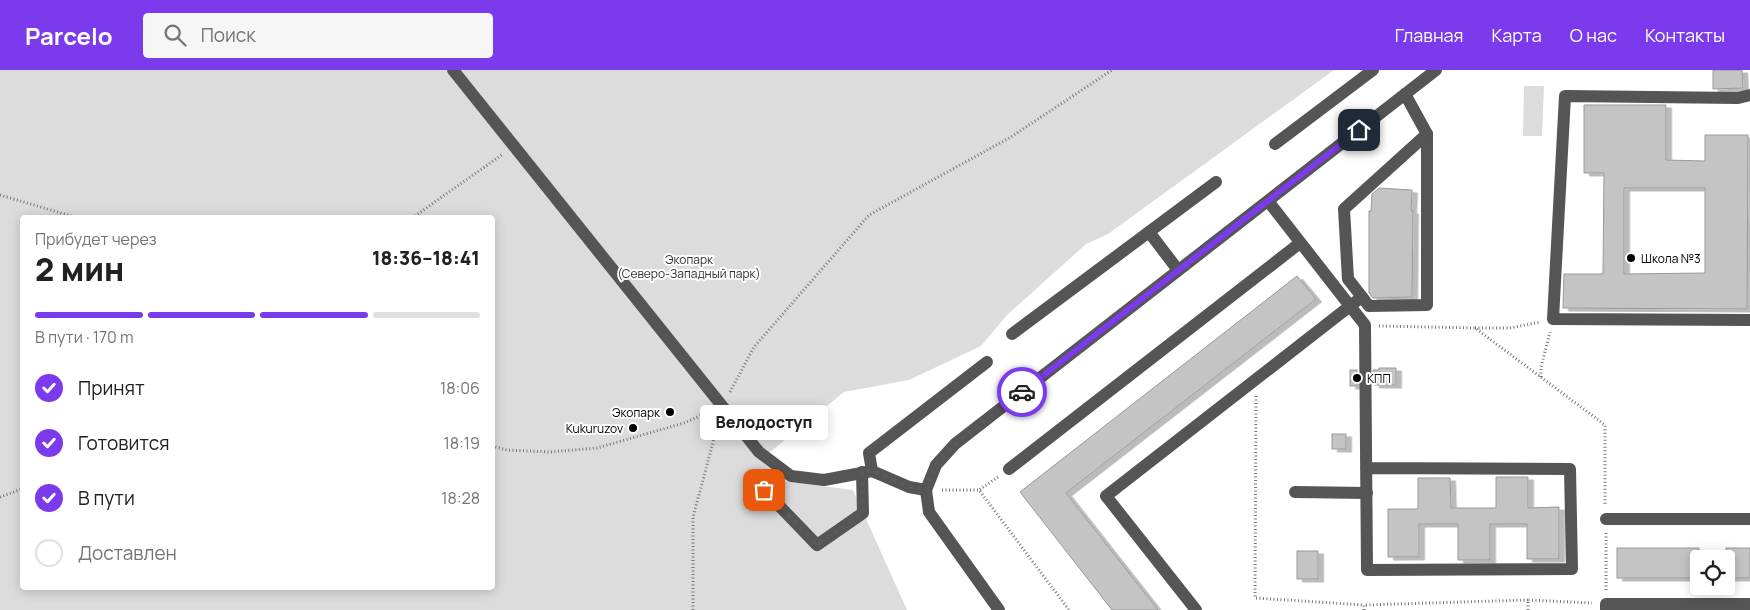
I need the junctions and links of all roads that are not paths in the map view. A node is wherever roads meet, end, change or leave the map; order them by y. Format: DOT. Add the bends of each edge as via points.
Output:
graph roads {
  1 [pos="453,70"];
  2 [pos="1373,70"];
  3 [pos="1436,70"];
  4 [pos="1405,94"];
  5 [pos="1750,95"];
  6 [pos="1427,134"];
  7 [pos="1275,144"];
  8 [pos="1216,182"];
  9 [pos="1268,201"];
  10 [pos="1149,232"];
  11 [pos="1300,244"];
  12 [pos="1178,270"];
  13 [pos="1362,296"];
  14 [pos="1350,306"];
  15 [pos="1750,320"];
  16 [pos="1012,334"];
  17 [pos="986,362"];
  18 [pos="1366,468"];
  19 [pos="1009,469"];
  20 [pos="867,472"];
  21 [pos="764,490"];
  22 [pos="926,490"];
  23 [pos="1295,492"];
  24 [pos="1366,493"];
  25 [pos="1606,519"];
  26 [pos="1750,519"];
  27 [pos="1750,604"];
  28 [pos="1606,607"];
  29 [pos="999,610"];
  30 [pos="1196,610"];
  1 -- 20 [label="street" via="759,452 791,476 824,480"];
  2 -- 7 [label="street"];
  3 -- 4 [label="street"];
  4 -- 6 [label="street"];
  4 -- 9 [label="street"];
  5 -- 15 [label="street" via="1738,98 1565,96 1553,319"];
  6 -- 13 [label="street" via="1344,209 1348,279"];
  6 -- 13 [label="street" via="1427,304 1369,306"];
  8 -- 10 [label="street"];
  9 -- 11 [label="street"];
  9 -- 12 [label="street"];
  10 -- 12 [label="street"];
  10 -- 16 [label="street"];
  11 -- 14 [label="street"];
  11 -- 19 [label="street"];
  12 -- 22 [label="street" via="955,444 936,465"];
  13 -- 14 [label="street"];
  14 -- 18 [label="street" via="1364,325"];
  14 -- 30 [label="street" via="1106,496"];
  17 -- 20 [label="street" via="869,453"];
  18 -- 24 [label="street"];
  18 -- 24 [label="street" via="1570,469 1572,569 1367,570"];
  20 -- 21 [label="street" via="863,513 817,545"];
  20 -- 22 [label="street"];
  22 -- 29 [label="street" via="929,512"];
  23 -- 24 [label="street"];
  25 -- 26 [label="street"];
  27 -- 28 [label="street"];
}
